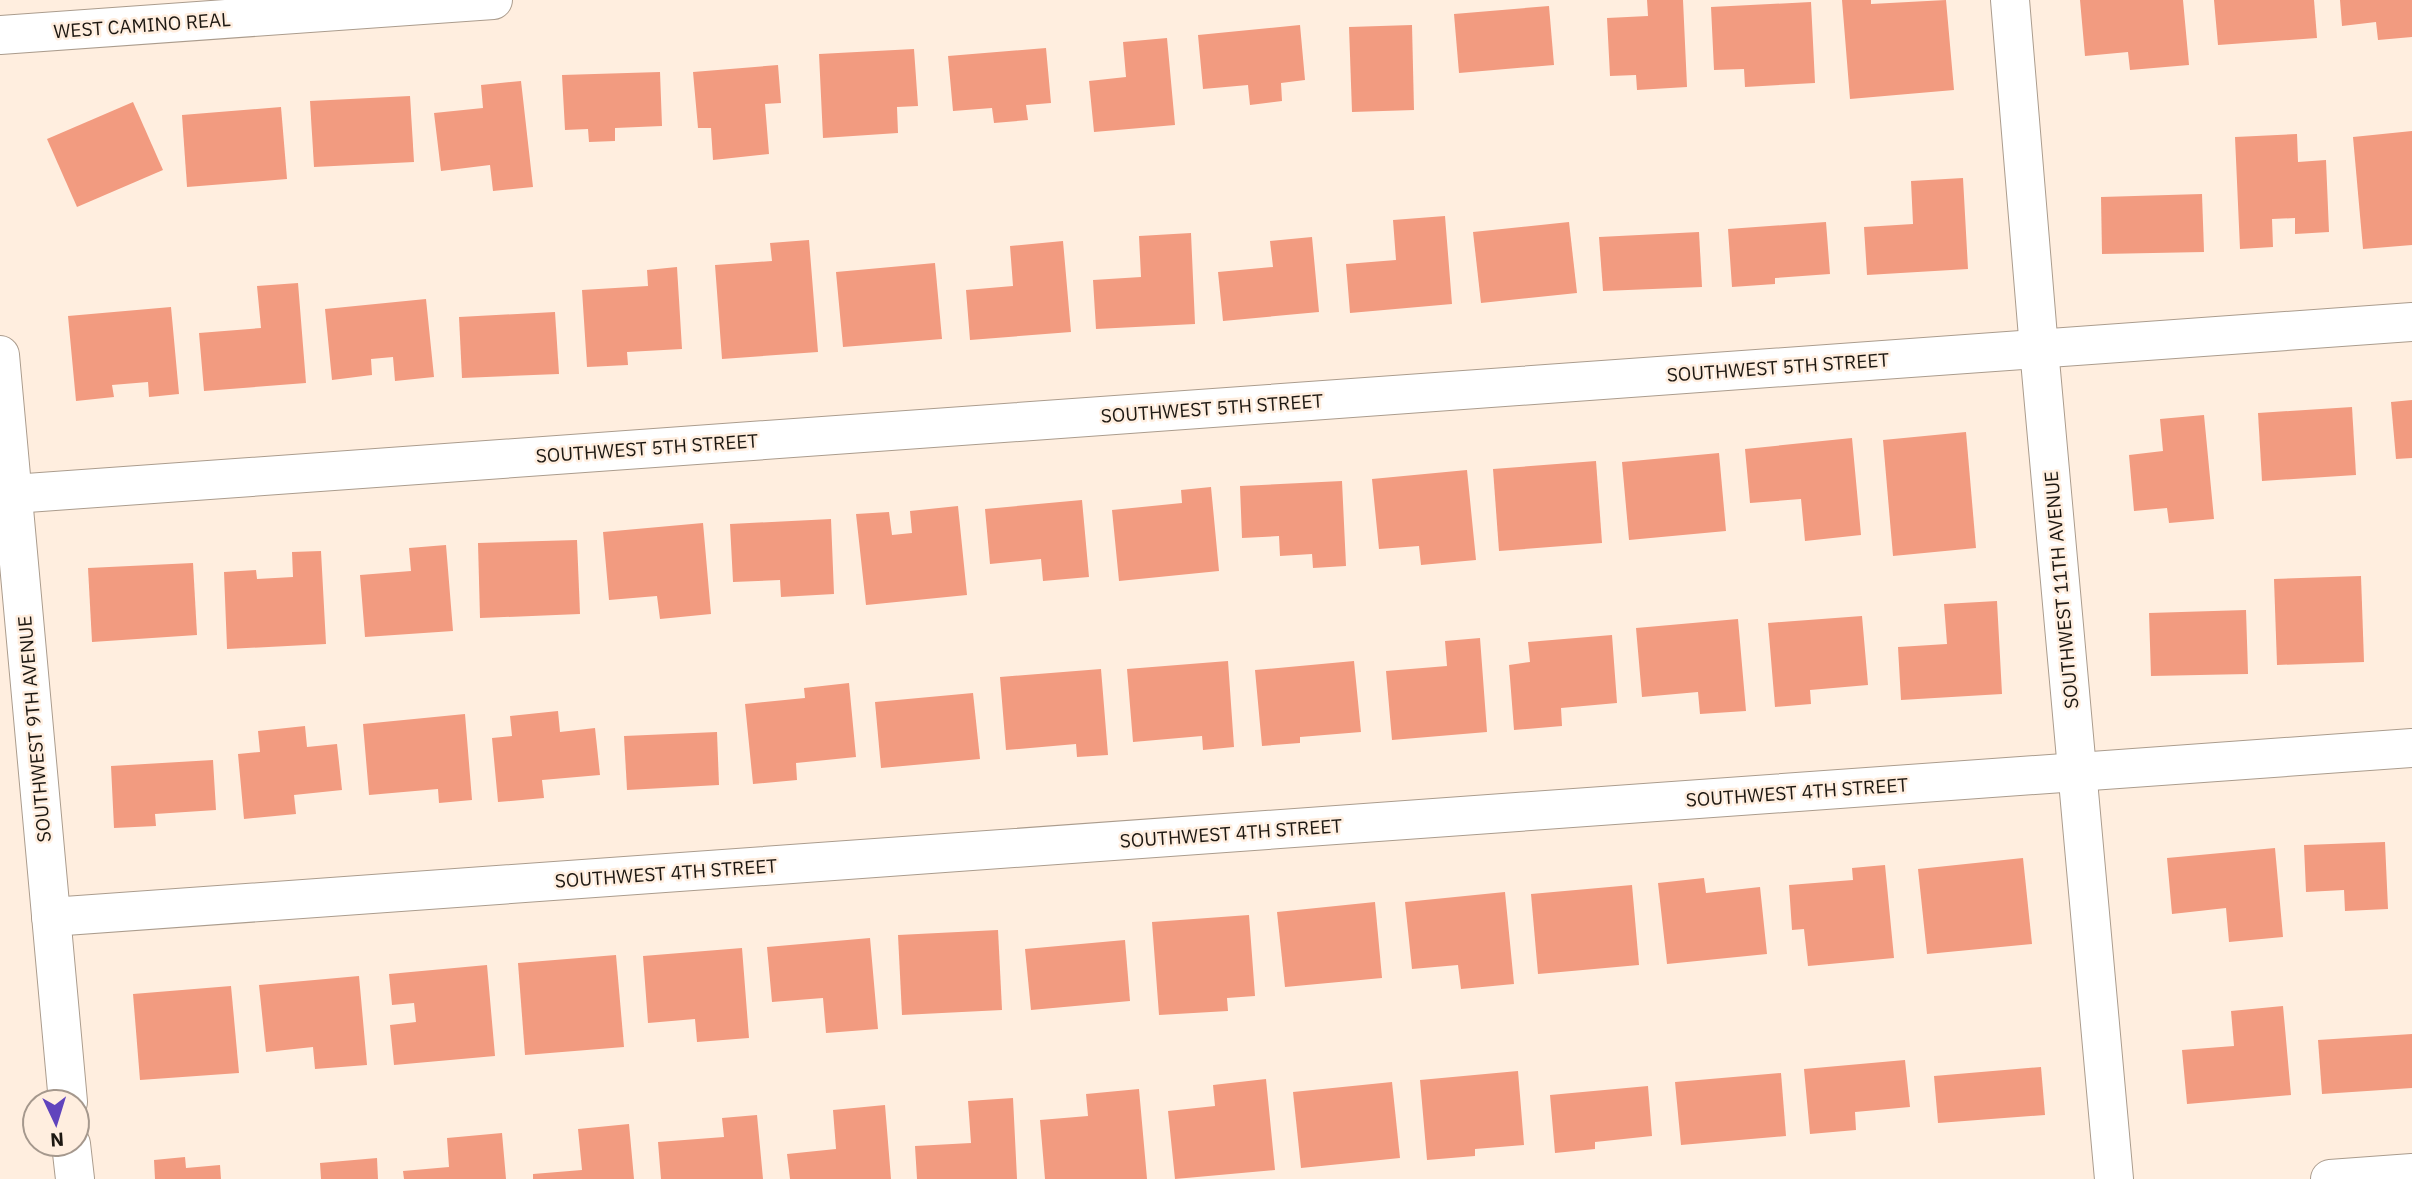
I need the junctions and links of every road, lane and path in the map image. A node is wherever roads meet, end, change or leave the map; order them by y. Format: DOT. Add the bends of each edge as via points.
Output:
graph roads {
  1 [pos="493,0"];
  2 [pos="2010,0"];
  3 [pos="0,35"];
  4 [pos="2412,322"];
  5 [pos="2039,349"];
  6 [pos="0,355"];
  7 [pos="13,494"];
  8 [pos="2412,748"];
  9 [pos="2077,772"];
  10 [pos="51,917"];
  11 [pos="67,1088"];
  12 [pos="73,1158"];
  13 [pos="2412,1173"];
  14 [pos="75,1179"];
  15 [pos="2114,1179"];
  16 [pos="2330,1179"];
  1 -- 3 [label="street, WEST CAMINO REAL"];
  2 -- 5 [label="street, SOUTHWEST 11TH AVENUE"];
  4 -- 5 [label="street, SOUTHWEST 5TH STREET"];
  5 -- 7 [label="street, SOUTHWEST 5TH STREET"];
  5 -- 9 [label="street, SOUTHWEST 11TH AVENUE"];
  6 -- 7 [label="street, SOUTHWEST 9TH AVENUE"];
  7 -- 10 [label="street, SOUTHWEST 9TH AVENUE"];
  8 -- 9 [label="street, SOUTHWEST 4TH STREET"];
  9 -- 10 [label="street, SOUTHWEST 4TH STREET"];
  9 -- 15 [label="street, SOUTHWEST 11TH AVENUE"];
  10 -- 11 [label="street, SOUTHWEST 9TH AVENUE"];
  12 -- 14 [label="street"];
  13 -- 16 [label="street"];
}
